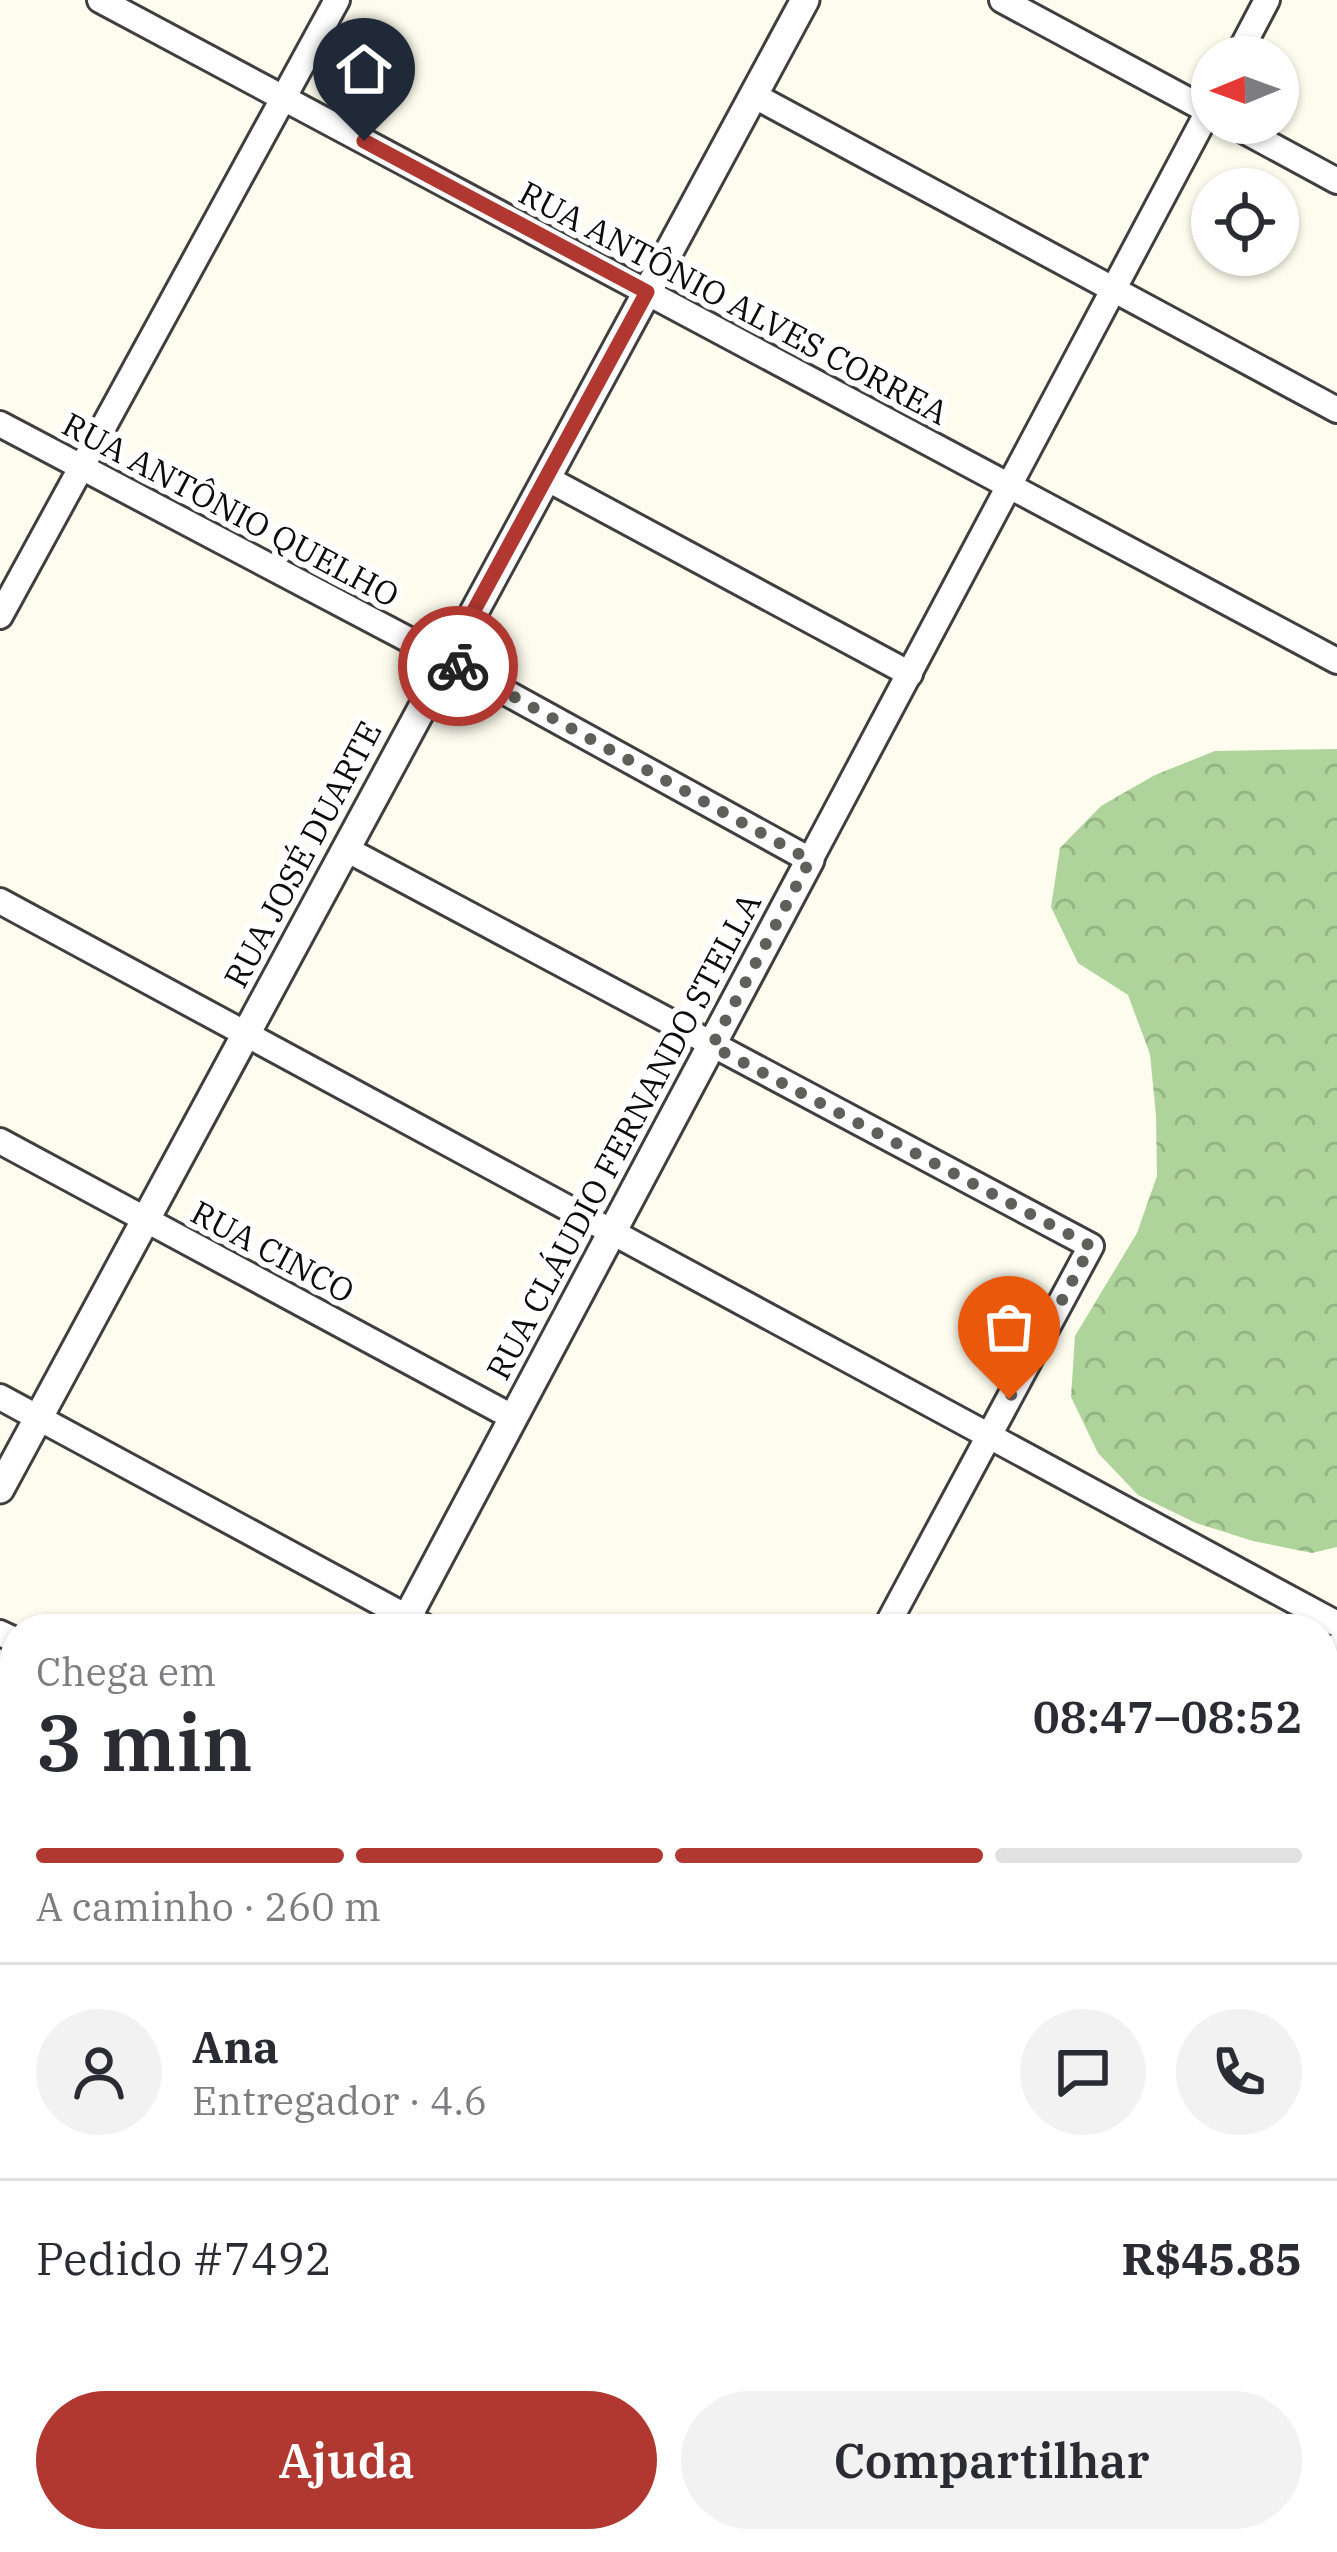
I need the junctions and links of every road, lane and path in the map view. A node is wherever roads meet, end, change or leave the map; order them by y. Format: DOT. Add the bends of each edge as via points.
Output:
graph roads {
  1 [pos="100,0"];
  2 [pos="338,0"];
  3 [pos="805,0"];
  4 [pos="1002,0"];
  5 [pos="1268,0"];
  6 [pos="1248,36"];
  7 [pos="753,95"];
  8 [pos="284,98"];
  9 [pos="1191,100"];
  10 [pos="1198,144"];
  11 [pos="1271,144"];
  12 [pos="1337,181"];
  13 [pos="1114,290"];
  14 [pos="647,292"];
  15 [pos="1337,410"];
  16 [pos="0,424"];
  17 [pos="81,467"];
  18 [pos="547,478"];
  19 [pos="1009,486"];
  20 [pos="0,616"];
  21 [pos="447,660"];
  22 [pos="1337,661"];
  23 [pos="910,674"];
  24 [pos="346,849"];
  25 [pos="810,860"];
  26 [pos="0,901"];
  27 [pos="245,1034"];
  28 [pos="712,1046"];
  29 [pos="0,1141"];
  30 [pos="145,1220"];
  31 [pos="612,1233"];
  32 [pos="0,1397"];
  33 [pos="38,1418"];
  34 [pos="514,1418"];
  35 [pos="988,1437"];
  36 [pos="0,1489"];
  37 [pos="392,1614"];
  38 [pos="417,1614"];
  39 [pos="893,1614"];
  40 [pos="1318,1614"];
  1 -- 8 [label="street, RUA ANTÔNIO ALVES CORREA"];
  2 -- 8 [label="street"];
  3 -- 7 [label="street, RUA JOSÉ DUARTE"];
  4 -- 9 [label="street"];
  5 -- 6 [label="street"];
  7 -- 13 [label="street"];
  7 -- 14 [label="street, RUA JOSÉ DUARTE"];
  8 -- 14 [label="street, RUA ANTÔNIO ALVES CORREA"];
  8 -- 17 [label="street"];
  10 -- 13 [label="street, RUA CLÁUDIO FERNANDO STELLA"];
  11 -- 12 [label="street"];
  13 -- 15 [label="street"];
  13 -- 19 [label="street, RUA CLÁUDIO FERNANDO STELLA"];
  14 -- 18 [label="street, RUA JOSÉ DUARTE"];
  14 -- 19 [label="street, RUA ANTÔNIO ALVES CORREA"];
  16 -- 17 [label="street, RUA ANTÔNIO QUELHO"];
  17 -- 20 [label="street"];
  17 -- 21 [label="street, RUA ANTÔNIO QUELHO"];
  18 -- 21 [label="street, RUA JOSÉ DUARTE"];
  18 -- 23 [label="street"];
  19 -- 22 [label="street, RUA ANTÔNIO ALVES CORREA"];
  19 -- 23 [label="street, RUA CLÁUDIO FERNANDO STELLA"];
  21 -- 24 [label="street, RUA JOSÉ DUARTE"];
  21 -- 25 [label="street, RUA ANTÔNIO QUELHO"];
  23 -- 25 [label="street, RUA CLÁUDIO FERNANDO STELLA"];
  24 -- 27 [label="street, RUA JOSÉ DUARTE"];
  24 -- 28 [label="street"];
  25 -- 28 [label="street, RUA CLÁUDIO FERNANDO STELLA"];
  26 -- 27 [label="street"];
  27 -- 30 [label="street, RUA JOSÉ DUARTE"];
  27 -- 31 [label="street"];
  28 -- 31 [label="street, RUA CLÁUDIO FERNANDO STELLA"];
  28 -- 35 [label="street" via="1091,1246"];
  29 -- 30 [label="street, RUA CINCO"];
  30 -- 33 [label="street, RUA JOSÉ DUARTE"];
  30 -- 34 [label="street, RUA CINCO"];
  31 -- 34 [label="street, RUA CLÁUDIO FERNANDO STELLA"];
  31 -- 35 [label="street"];
  32 -- 33 [label="street"];
  33 -- 36 [label="street, RUA JOSÉ DUARTE"];
  33 -- 37 [label="street"];
  34 -- 38 [label="street, RUA CLÁUDIO FERNANDO STELLA"];
  35 -- 39 [label="street"];
  35 -- 40 [label="street"];
}
